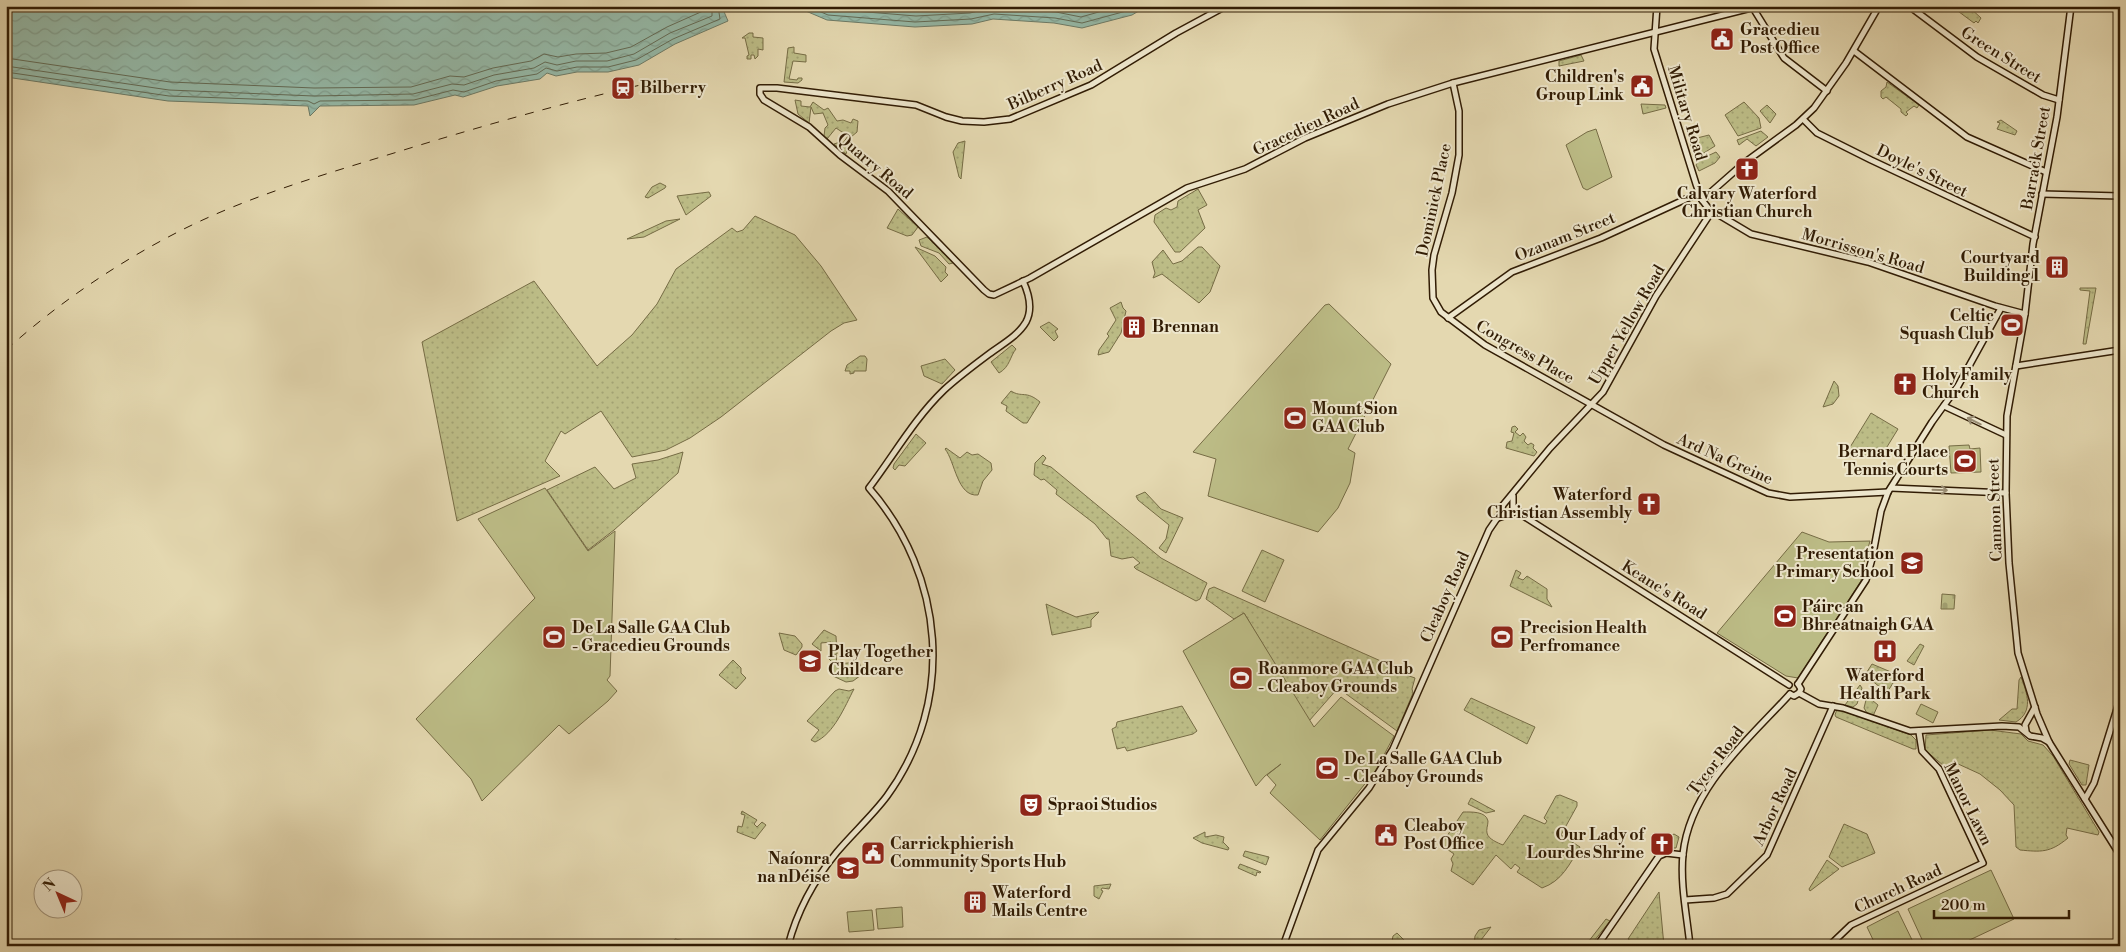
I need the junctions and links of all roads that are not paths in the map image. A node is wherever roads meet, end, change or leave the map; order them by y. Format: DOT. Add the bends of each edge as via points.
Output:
graph roads {
  1 [pos="1226,6"];
  2 [pos="1657,6"];
  3 [pos="1736,6"];
  4 [pos="1909,6"];
  5 [pos="2071,6"];
  6 [pos="1753,7"];
  7 [pos="1877,8"];
  8 [pos="1729,14"];
  9 [pos="1654,32"];
  10 [pos="1854,51"];
  11 [pos="1453,83"];
  12 [pos="760,88"];
  13 [pos="1827,91"];
  14 [pos="2059,100"];
  15 [pos="1803,119"];
  16 [pos="2046,172"];
  17 [pos="1700,193"];
  18 [pos="2042,194"];
  19 [pos="2120,196"];
  20 [pos="1702,200"];
  21 [pos="1712,211"];
  22 [pos="2035,237"];
  23 [pos="1023,281"];
  24 [pos="989,294"];
  25 [pos="2001,308"];
  26 [pos="2025,314"];
  27 [pos="1448,318"];
  28 [pos="2120,350"];
  29 [pos="2016,366"];
  30 [pos="1592,405"];
  31 [pos="1944,406"];
  32 [pos="2006,435"];
  33 [pos="1890,490"];
  34 [pos="1516,491"];
  35 [pos="2006,493"];
  36 [pos="1506,503"];
  37 [pos="1514,506"];
  38 [pos="1502,509"];
  39 [pos="1508,514"];
  40 [pos="1525,517"];
  41 [pos="1495,521"];
  42 [pos="1798,684"];
  43 [pos="1789,685"];
  44 [pos="1799,693"];
  45 [pos="1790,694"];
  46 [pos="2120,699"];
  47 [pos="2035,704"];
  48 [pos="1833,706"];
  49 [pos="2041,721"];
  50 [pos="2027,722"];
  51 [pos="2017,727"];
  52 [pos="2043,728"];
  53 [pos="1919,732"];
  54 [pos="2027,733"];
  55 [pos="2035,737"];
  56 [pos="2051,744"];
  57 [pos="2085,799"];
  58 [pos="1683,855"];
  59 [pos="2120,855"];
  60 [pos="1983,863"];
  61 [pos="1685,900"];
  62 [pos="788,946"];
  63 [pos="1283,946"];
  64 [pos="1597,946"];
  65 [pos="1690,946"];
  66 [pos="1829,946"];
  1 -- 12 [label="street, Bilberry Road" via="1091,85 1010,119 962,121 916,105"];
  2 -- 9 [label="street, Military Road"];
  3 -- 8 [label="street"];
  4 -- 14 [label="street, Green Street" via="1973,54 2043,95"];
  5 -- 14 [label="street, Barrack Street"];
  6 -- 8 [label="street, Gracedieu Road"];
  6 -- 13 [label="street" via="1784,58"];
  7 -- 10 [label="street"];
  8 -- 9 [label="street, Gracedieu Road"];
  9 -- 11 [label="street, Gracedieu Road"];
  9 -- 17 [label="street, Military Road" via="1654,48"];
  10 -- 13 [label="street"];
  10 -- 16 [label="street" via="1970,139"];
  11 -- 23 [label="street, Gracedieu Road" via="1388,104 1304,138 1245,169 1187,188"];
  11 -- 27 [label="street, Dominick Place" via="1459,106 1459,155 1434,255 1432,279 1434,301"];
  12 -- 24 [label="street, Quarry Road" via="764,100 809,126 888,191"];
  13 -- 15 [label="street"];
  14 -- 16 [label="street, Barrack Street"];
  15 -- 20 [label="street"];
  15 -- 22 [label="street, Doyle's Street" via="1817,133 1858,154"];
  16 -- 18 [label="street, Barrack Street"];
  17 -- 20 [label="street, Military Road"];
  17 -- 27 [label="street, Ozanam Street" via="1596,240 1512,272"];
  18 -- 19 [label="street"];
  18 -- 22 [label="street, Barrack Street"];
  20 -- 21 [label="street, Morrisson's Road"];
  21 -- 25 [label="street, Morrisson's Road" via="1751,234 1868,262"];
  21 -- 30 [label="street, Upper Yellow Road" via="1656,296 1609,382"];
  22 -- 26 [label="street, Barrack Street"];
  23 -- 24 [label="street, Gracedieu Road"];
  23 -- 62 [label="street" via="1030,306 1023,326 942,392 869,488 900,530 924,587 933,647 929,697 919,733 903,769 881,802 821,873 804,902"];
  25 -- 26 [label="street, Morrisson's Road"];
  25 -- 31 [label="street"];
  26 -- 29 [label="street, Cannon Street"];
  27 -- 30 [label="street, Congress Place" via="1485,345"];
  28 -- 29 [label="street"];
  29 -- 32 [label="street, Cannon Street"];
  30 -- 33 [label="street, Ard Na Greine" via="1671,449 1772,494 1790,497"];
  30 -- 34 [label="street, Upper Yellow Road" via="1550,448"];
  32 -- 31 [label="street, one-way"];
  31 -- 33 [label="street"];
  32 -- 35 [label="street, Cannon Street"];
  33 -- 35 [label="street, Ard Na Greine, one-way"];
  33 -- 42 [label="street" via="1881,511 1866,580"];
  34 -- 36 [label="street, Upper Yellow Road"];
  34 -- 37 [label="street, Upper Yellow Road"];
  35 -- 47 [label="street, Cannon Street" via="2016,640"];
  36 -- 37 [label="street"];
  36 -- 38 [label="street, Upper Yellow Road"];
  37 -- 39 [label="street, Upper Yellow Road" via="1514,512"];
  37 -- 40 [label="street, Keane's Road"];
  38 -- 39 [label="street"];
  38 -- 41 [label="street, Cleaboy Road"];
  39 -- 40 [label="street, Keane's Road"];
  39 -- 41 [label="street, Cleaboy Road"];
  40 -- 43 [label="street, Keane's Road"];
  41 -- 63 [label="street, Cleaboy Road" via="1390,755 1369,788 1318,850"];
  42 -- 43 [label="street"];
  42 -- 44 [label="street"];
  43 -- 45 [label="street"];
  44 -- 45 [label="street" via="1796,696"];
  44 -- 48 [label="street" via="1819,704"];
  45 -- 58 [label="street, Tycor Road" via="1755,729 1709,787 1690,820"];
  46 -- 57 [label="street" via="2093,786"];
  47 -- 49 [label="street, Cannon Street"];
  47 -- 50 [label="street"];
  48 -- 53 [label="street" via="1900,729"];
  48 -- 61 [label="street, Arbor Road" via="1767,855 1725,895"];
  49 -- 50 [label="street" via="2036,718"];
  49 -- 52 [label="street"];
  50 -- 51 [label="street"];
  50 -- 54 [label="street"];
  51 -- 53 [label="street" via="1995,725"];
  51 -- 54 [label="street"];
  52 -- 55 [label="street"];
  52 -- 56 [label="street"];
  53 -- 60 [label="street, Manor Lawn" via="1922,751 1939,768"];
  54 -- 55 [label="street"];
  55 -- 56 [label="street"];
  56 -- 57 [label="street"];
  57 -- 59 [label="street"];
  58 -- 61 [label="street, Tycor Road"];
  58 -- 64 [label="street" via="1666,853 1659,856"];
  60 -- 66 [label="street, Church Road" via="1851,925"];
  61 -- 65 [label="street, Tycor Road"];
}
